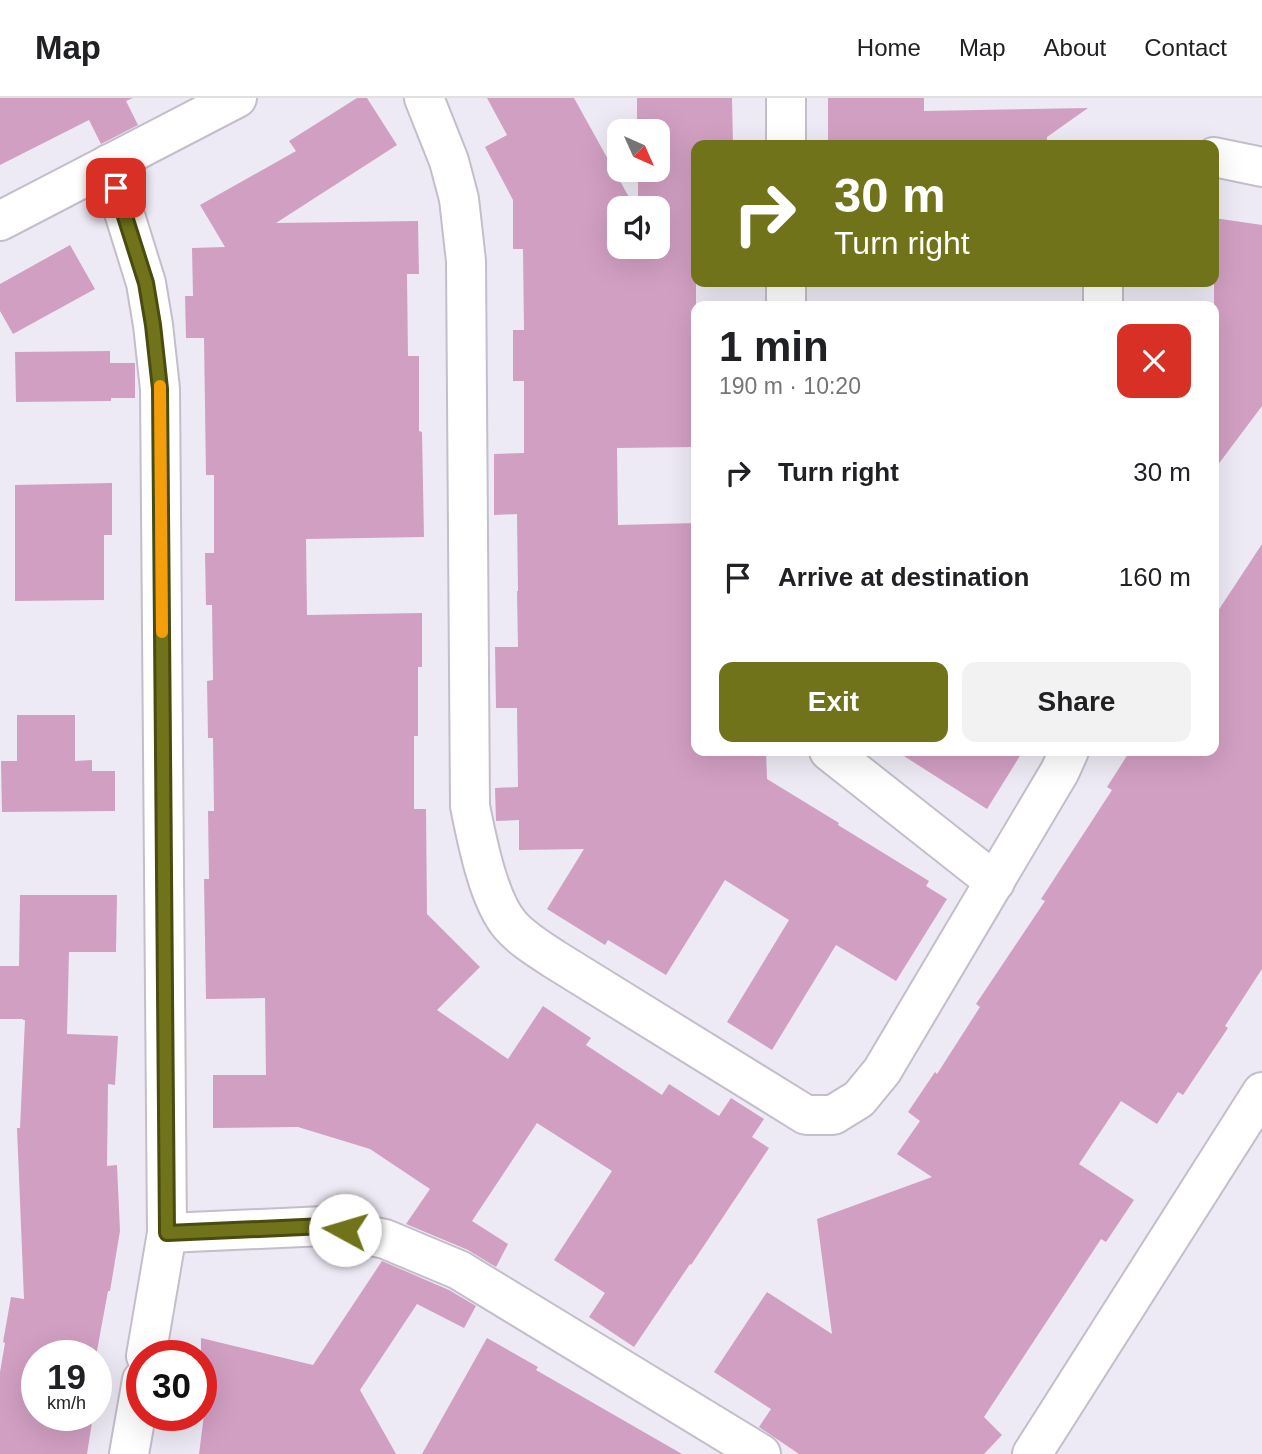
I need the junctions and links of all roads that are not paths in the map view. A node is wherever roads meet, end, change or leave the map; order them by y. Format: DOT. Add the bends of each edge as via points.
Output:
graph roads {
  1 [pos="237,98"];
  2 [pos="424,98"];
  3 [pos="786,98"];
  4 [pos="786,140"];
  5 [pos="1219,158"];
  6 [pos="109,164"];
  7 [pos="1262,167"];
  8 [pos="0,221"];
  9 [pos="835,756"];
  10 [pos="1067,756"];
  11 [pos="995,882"];
  12 [pos="1262,1092"];
  13 [pos="167,1233"];
  14 [pos="149,1340"];
  15 [pos="133,1431"];
  16 [pos="129,1454"];
  17 [pos="761,1454"];
  18 [pos="1032,1454"];
  1 -- 6 [label="street"];
  2 -- 11 [label="street" via="459,199 466,261 470,806 493,896 509,924 554,959 806,1115 833,1115 859,1099 882,1072"];
  3 -- 4 [label="street"];
  5 -- 7 [label="street"];
  6 -- 8 [label="street"];
  6 -- 13 [label="street" via="146,283 160,389"];
  9 -- 11 [label="street"];
  10 -- 11 [label="street"];
  12 -- 18 [label="street"];
  13 -- 14 [label="street"];
  13 -- 17 [label="street" via="325,1226 386,1239 458,1270"];
  15 -- 16 [label="street"];
}
